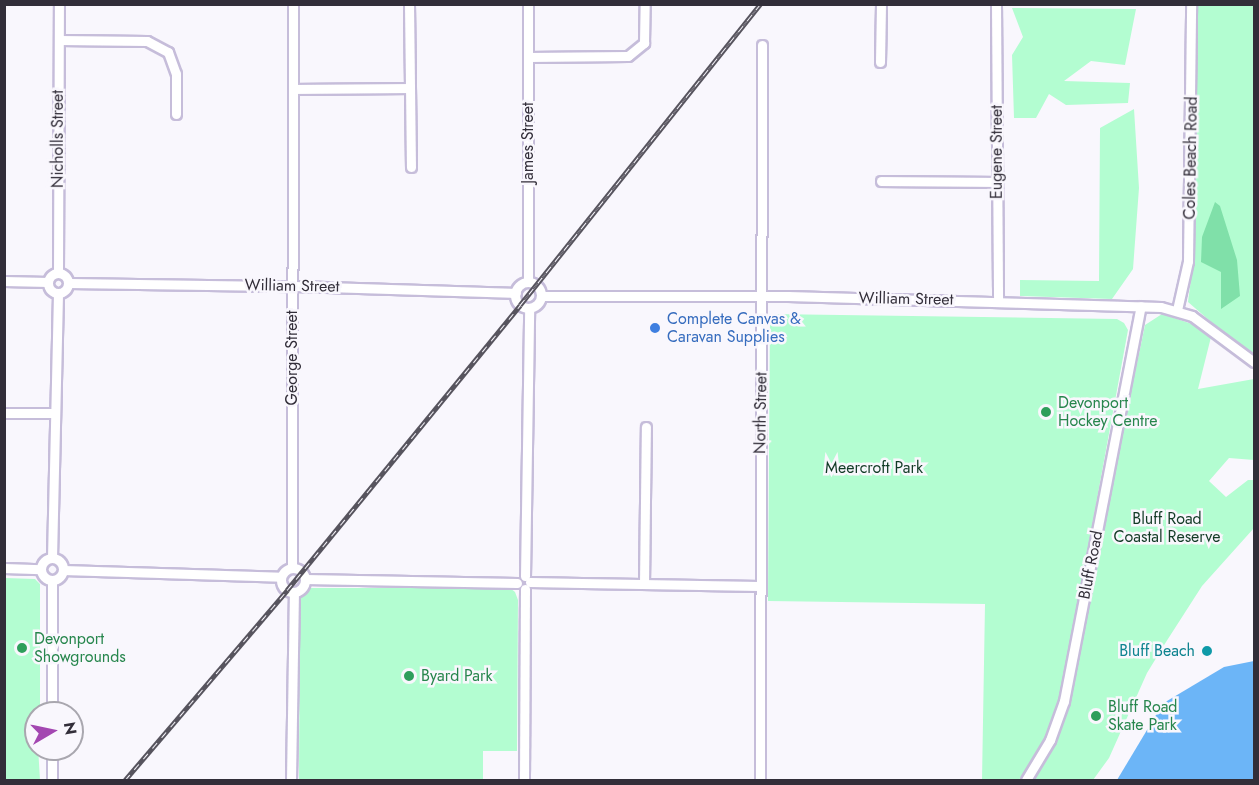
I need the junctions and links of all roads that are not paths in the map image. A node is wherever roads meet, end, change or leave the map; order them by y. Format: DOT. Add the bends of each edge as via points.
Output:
graph roads {
  1 [pos="59,4"];
  2 [pos="293,4"];
  3 [pos="409,4"];
  4 [pos="528,4"];
  5 [pos="645,4"];
  6 [pos="881,4"];
  7 [pos="996,4"];
  8 [pos="1191,4"];
  9 [pos="59,40"];
  10 [pos="762,45"];
  11 [pos="528,57"];
  12 [pos="880,62"];
  13 [pos="294,88"];
  14 [pos="409,88"];
  15 [pos="176,114"];
  16 [pos="411,168"];
  17 [pos="881,181"];
  18 [pos="997,182"];
  19 [pos="58,273"];
  20 [pos="4,281"];
  21 [pos="48,282"];
  22 [pos="528,282"];
  23 [pos="69,283"];
  24 [pos="294,286"];
  25 [pos="58,293"];
  26 [pos="516,293"];
  27 [pos="541,296"];
  28 [pos="763,296"];
  29 [pos="998,300"];
  30 [pos="1141,306"];
  31 [pos="529,308"];
  32 [pos="1177,310"];
  33 [pos="1254,362"];
  34 [pos="4,413"];
  35 [pos="54,413"];
  36 [pos="646,427"];
  37 [pos="52,558"];
  38 [pos="4,568"];
  39 [pos="292,568"];
  40 [pos="41,569"];
  41 [pos="63,570"];
  42 [pos="281,577"];
  43 [pos="305,579"];
  44 [pos="52,580"];
  45 [pos="524,583"];
  46 [pos="644,583"];
  47 [pos="759,586"];
  48 [pos="294,592"];
  49 [pos="52,701"];
  50 [pos="52,761"];
  51 [pos="52,780"];
  52 [pos="291,780"];
  53 [pos="524,780"];
  54 [pos="760,780"];
  55 [pos="1026,780"];
  1 -- 9 [label="street, Nicholls Street"];
  2 -- 13 [label="street, George Street"];
  3 -- 14 [label="street"];
  4 -- 11 [label="street, James Street"];
  5 -- 11 [label="street" via="644,43 628,56"];
  6 -- 12 [label="street"];
  7 -- 18 [label="street, Eugene Street"];
  8 -- 32 [label="street, Coles Beach Road" via="1188,261"];
  9 -- 15 [label="street" via="147,41 168,52 176,74"];
  9 -- 19 [label="street, Nicholls Street"];
  10 -- 28 [label="street, North Street"];
  11 -- 22 [label="street, James Street"];
  13 -- 14 [label="street"];
  13 -- 24 [label="street, George Street"];
  14 -- 16 [label="street"];
  17 -- 18 [label="street"];
  18 -- 29 [label="street, Eugene Street"];
  19 -- 21 [label="street"];
  19 -- 23 [label="street"];
  20 -- 21 [label="street"];
  21 -- 25 [label="street" via="50,289"];
  22 -- 26 [label="street" via="520,285"];
  22 -- 27 [label="street" via="537,285"];
  23 -- 24 [label="street, William Street"];
  23 -- 25 [label="street" via="66,290"];
  24 -- 26 [label="street, William Street"];
  24 -- 39 [label="street, George Street"];
  25 -- 35 [label="street"];
  26 -- 31 [label="street" via="518,302"];
  27 -- 28 [label="street, William Street"];
  27 -- 31 [label="street"];
  28 -- 29 [label="street, William Street"];
  28 -- 47 [label="street, North Street"];
  29 -- 30 [label="street, William Street"];
  30 -- 32 [label="street, William Street"];
  30 -- 55 [label="street, Bluff Road" via="1064,701 1050,740"];
  31 -- 45 [label="street"];
  32 -- 33 [label="street, William Street" via="1218,333"];
  34 -- 35 [label="street"];
  35 -- 37 [label="street"];
  36 -- 46 [label="street"];
  37 -- 40 [label="street" via="44,561"];
  37 -- 41 [label="street" via="62,563"];
  38 -- 40 [label="street"];
  39 -- 42 [label="street"];
  39 -- 43 [label="street" via="301,571"];
  40 -- 44 [label="street" via="43,576"];
  41 -- 42 [label="street"];
  41 -- 44 [label="street" via="59,578"];
  42 -- 48 [label="street" via="283,587"];
  43 -- 45 [label="street"];
  43 -- 48 [label="street"];
  44 -- 49 [label="street"];
  45 -- 46 [label="street"];
  45 -- 53 [label="street"];
  46 -- 47 [label="street"];
  47 -- 54 [label="street, North Street"];
  48 -- 52 [label="street"];
  50 -- 51 [label="street"];
}
